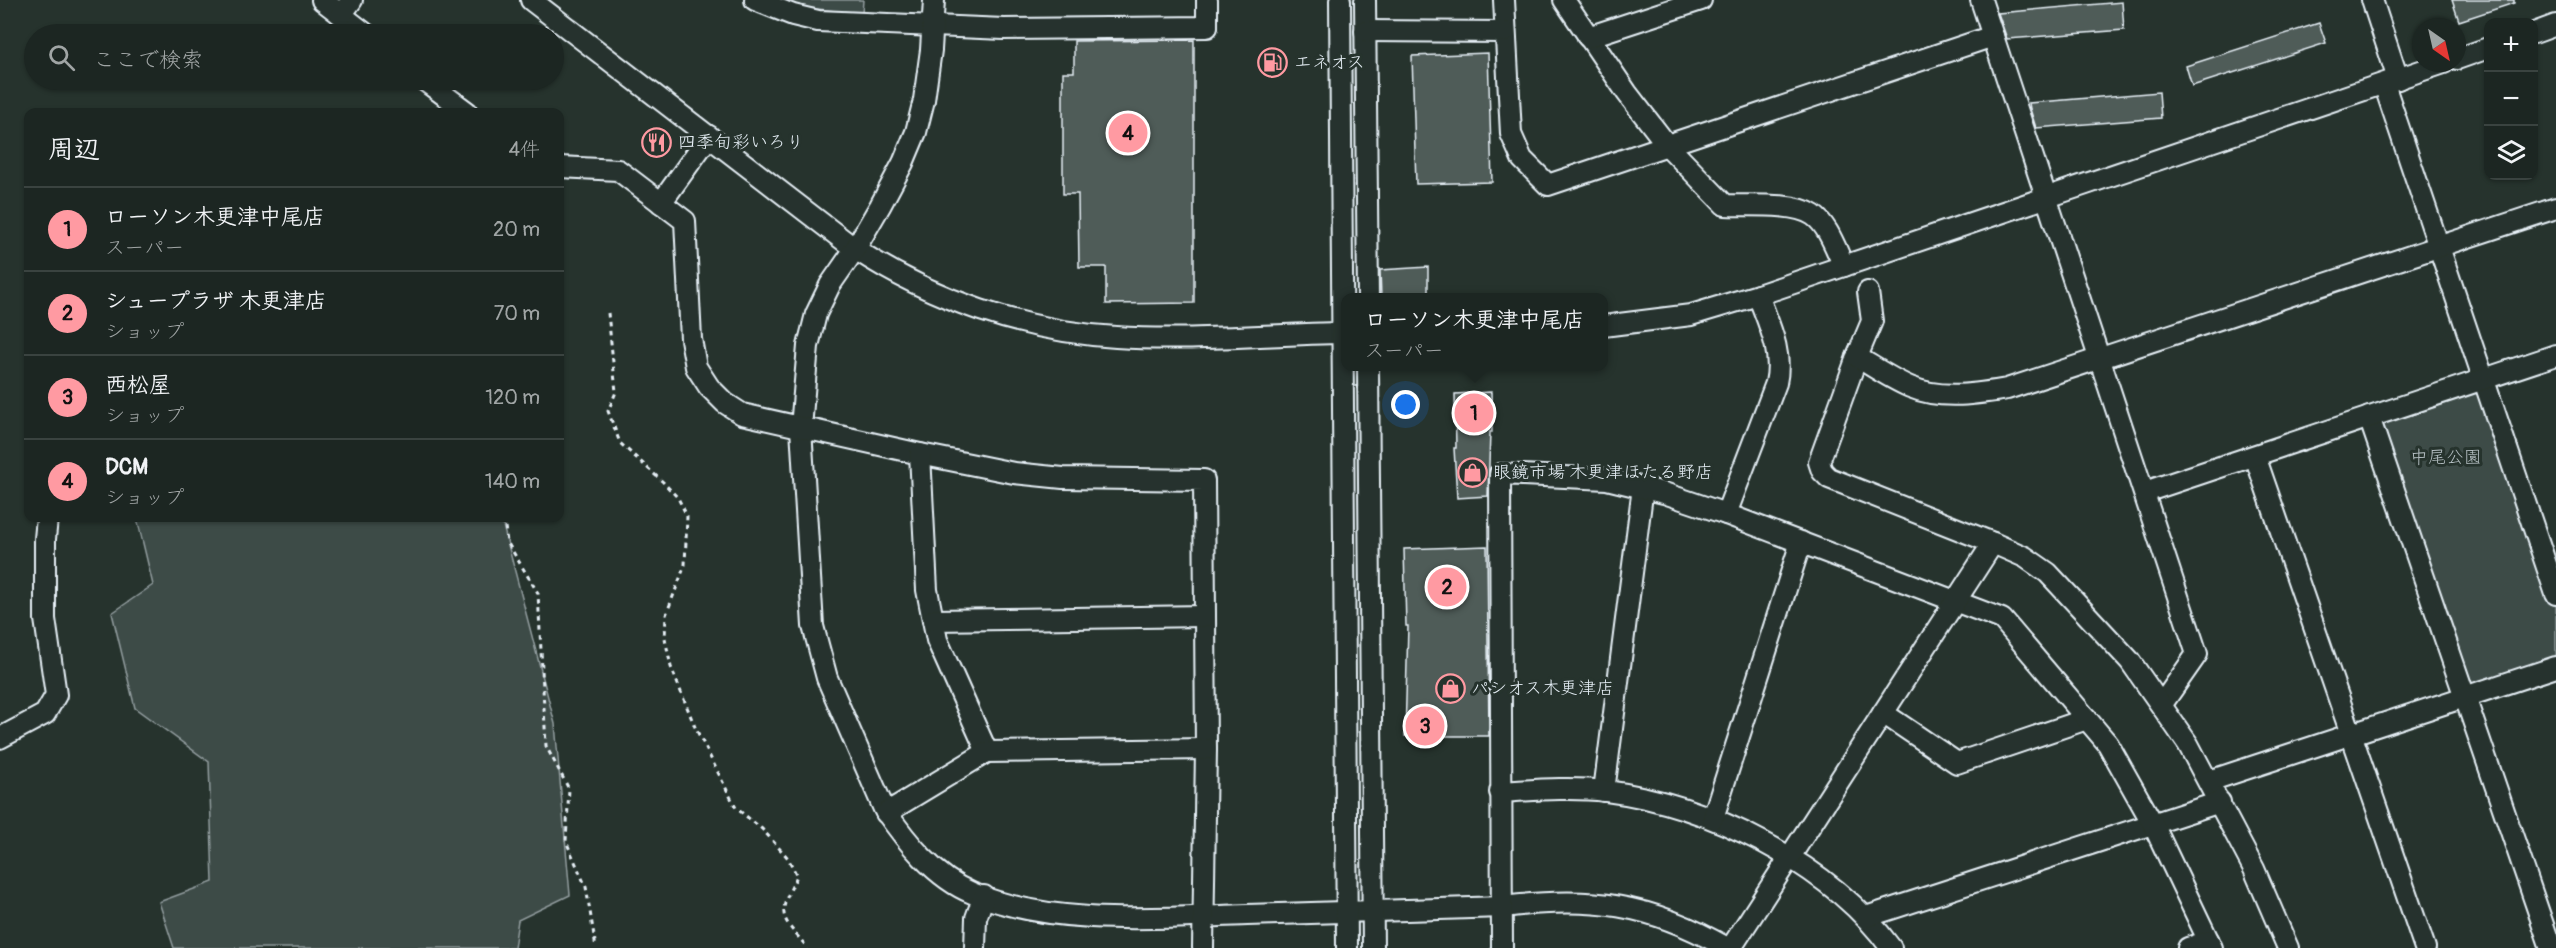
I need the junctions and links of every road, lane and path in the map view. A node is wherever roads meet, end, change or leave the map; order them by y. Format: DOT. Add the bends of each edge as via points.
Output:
graph roads {
  1 [pos="322,0"];
  2 [pos="755,0"];
  3 [pos="934,0"];
  4 [pos="1207,0"];
  5 [pos="1340,0"];
  6 [pos="1365,0"];
  7 [pos="1504,0"];
  8 [pos="1564,0"];
  9 [pos="1701,0"];
  10 [pos="1981,0"];
  11 [pos="2372,0"];
  12 [pos="534,1"];
  13 [pos="347,7"];
  14 [pos="359,24"];
  15 [pos="564,24"];
  16 [pos="564,24"];
  17 [pos="2556,25"];
  18 [pos="934,26"];
  19 [pos="1365,31"];
  20 [pos="1504,32"];
  21 [pos="2538,32"];
  22 [pos="1993,36"];
  23 [pos="1588,37"];
  24 [pos="2484,49"];
  25 [pos="2466,56"];
  26 [pos="2418,72"];
  27 [pos="2391,81"];
  28 [pos="437,90"];
  29 [pos="462,108"];
  30 [pos="709,136"];
  31 [pos="1667,145"];
  32 [pos="564,167"];
  33 [pos="2045,198"];
  34 [pos="661,202"];
  35 [pos="2556,208"];
  36 [pos="2438,246"];
  37 [pos="855,249"];
  38 [pos="1844,266"];
  39 [pos="1868,292"];
  40 [pos="1343,293"];
  41 [pos="1368,293"];
  42 [pos="1758,295"];
  43 [pos="608,313"];
  44 [pos="1608,325"];
  45 [pos="1341,333"];
  46 [pos="2556,355"];
  47 [pos="1857,357"];
  48 [pos="2098,357"];
  49 [pos="1343,371"];
  50 [pos="1368,371"];
  51 [pos="2483,379"];
  52 [pos="2369,417"];
  53 [pos="801,428"];
  54 [pos="920,454"];
  55 [pos="2255,456"];
  56 [pos="1643,487"];
  57 [pos="2145,492"];
  58 [pos="1726,514"];
  59 [pos="47,522"];
  60 [pos="504,522"];
  61 [pos="1801,542"];
  62 [pos="1993,543"];
  63 [pos="2556,594"];
  64 [pos="1956,601"];
  65 [pos="1205,616"];
  66 [pos="933,620"];
  67 [pos="2556,667"];
  68 [pos="2465,697"];
  69 [pos="2162,704"];
  70 [pos="1883,713"];
  71 [pos="2087,718"];
  72 [pos="2352,735"];
  73 [pos="0,738"];
  74 [pos="1206,749"];
  75 [pos="987,752"];
  76 [pos="2209,781"];
  77 [pos="1604,791"];
  78 [pos="1500,792"];
  79 [pos="2220,802"];
  80 [pos="886,813"];
  81 [pos="1713,818"];
  82 [pos="2153,824"];
  83 [pos="1789,858"];
  84 [pos="984,896"];
  85 [pos="1503,907"];
  86 [pos="1373,910"];
  87 [pos="1346,912"];
  88 [pos="1204,916"];
  89 [pos="1866,918"];
  90 [pos="2210,945"];
  91 [pos="596,948"];
  92 [pos="808,948"];
  93 [pos="975,948"];
  94 [pos="1203,948"];
  95 [pos="1347,948"];
  96 [pos="1373,948"];
  97 [pos="1502,948"];
  98 [pos="1729,948"];
  99 [pos="1891,948"];
  100 [pos="2188,948"];
  101 [pos="2288,948"];
  102 [pos="2425,948"];
  103 [pos="2551,948"];
  1 -- 13 [label="street"];
  2 -- 18 [label="street" via="818,21"];
  3 -- 18 [label="street"];
  4 -- 18 [label="street" via="1207,27"];
  5 -- 40 [label="street"];
  6 -- 19 [label="street"];
  7 -- 20 [label="street"];
  8 -- 23 [label="street"];
  9 -- 23 [label="street"];
  10 -- 22 [label="street"];
  11 -- 27 [label="street"];
  12 -- 15 [label="street"];
  13 -- 14 [label="street"];
  16 -- 30 [label="street"];
  17 -- 21 [label="street"];
  18 -- 37 [label="street" via="916,132"];
  19 -- 20 [label="street"];
  19 -- 41 [label="street"];
  20 -- 31 [label="street" via="1511,134 1522,159 1548,185"];
  22 -- 31 [label="street"];
  22 -- 33 [label="street"];
  23 -- 31 [label="street"];
  24 -- 25 [label="street"];
  26 -- 27 [label="street"];
  27 -- 33 [label="street"];
  27 -- 36 [label="street"];
  28 -- 29 [label="street"];
  30 -- 34 [label="street"];
  30 -- 37 [label="street"];
  31 -- 38 [label="street" via="1725,205 1796,208 1814,215 1827,231"];
  32 -- 34 [label="street" via="618,170"];
  33 -- 38 [label="street"];
  33 -- 48 [label="street"];
  34 -- 53 [label="street" via="685,221 696,367 709,387 742,414"];
  35 -- 36 [label="street"];
  36 -- 48 [label="street"];
  36 -- 51 [label="street"];
  37 -- 45 [label="street" via="945,298 1023,323 1082,333 1166,339"];
  37 -- 53 [label="street" via="816,314 808,346"];
  38 -- 42 [label="street"];
  39 -- 47 [label="street" via="1872,321"];
  42 -- 44 [label="street" via="1691,315"];
  42 -- 58 [label="street" via="1778,352 1779,368"];
  43 -- 92 [label="path" via="616,392 608,411 620,443 678,498 687,516 685,565 666,615 664,638 671,667 695,727 736,808 762,829 795,870 797,876 784,904 785,922"];
  46 -- 51 [label="street"];
  47 -- 48 [label="street" via="1909,387 1953,395 2007,389"];
  47 -- 62 [label="street" via="1819,462 1822,471 1829,478"];
  48 -- 57 [label="street"];
  49 -- 87 [label="street"];
  50 -- 86 [label="street"];
  51 -- 52 [label="street"];
  51 -- 63 [label="street"];
  52 -- 55 [label="street"];
  52 -- 68 [label="street"];
  53 -- 54 [label="street"];
  53 -- 80 [label="street" via="813,626 827,678"];
  54 -- 65 [label="street" via="1014,473 1063,478 1204,480"];
  54 -- 66 [label="street" via="927,590"];
  55 -- 57 [label="street"];
  55 -- 72 [label="street"];
  56 -- 58 [label="street"];
  56 -- 77 [label="street"];
  56 -- 78 [label="street" via="1607,479 1500,474"];
  57 -- 69 [label="street" via="2197,654"];
  58 -- 61 [label="street"];
  59 -- 73 [label="street" via="45,619 56,695 45,714"];
  60 -- 91 [label="path" via="507,542 538,593 546,746 569,789 566,841 586,887"];
  61 -- 64 [label="street"];
  61 -- 81 [label="street"];
  62 -- 64 [label="street"];
  62 -- 69 [label="street" via="2025,557 2048,573 2130,661"];
  64 -- 70 [label="street"];
  64 -- 71 [label="street" via="2002,619"];
  65 -- 66 [label="street"];
  65 -- 74 [label="street"];
  66 -- 75 [label="street" via="936,640"];
  67 -- 68 [label="street"];
  68 -- 72 [label="street"];
  68 -- 103 [label="street"];
  69 -- 76 [label="street"];
  70 -- 71 [label="street" via="1957,763"];
  70 -- 83 [label="street"];
  71 -- 82 [label="street" via="2108,744"];
  72 -- 76 [label="street"];
  72 -- 102 [label="street"];
  74 -- 75 [label="street"];
  74 -- 88 [label="street"];
  75 -- 80 [label="street"];
  76 -- 79 [label="street"];
  77 -- 78 [label="street"];
  77 -- 81 [label="street" via="1671,803"];
  78 -- 85 [label="street"];
  79 -- 82 [label="street"];
  79 -- 101 [label="street"];
  80 -- 84 [label="street" via="922,857 952,881"];
  81 -- 83 [label="street"];
  82 -- 89 [label="street"];
  82 -- 90 [label="street"];
  83 -- 89 [label="street"];
  83 -- 98 [label="street"];
  84 -- 88 [label="street" via="1067,917"];
  84 -- 93 [label="street" via="976,918"];
  85 -- 86 [label="street"];
  85 -- 97 [label="street"];
  85 -- 98 [label="street" via="1586,901 1614,905 1687,926"];
  86 -- 87 [label="street"];
  86 -- 96 [label="street"];
  87 -- 88 [label="street"];
  87 -- 95 [label="street"];
  88 -- 94 [label="street"];
  89 -- 99 [label="street"];
  90 -- 100 [label="street"];
}
